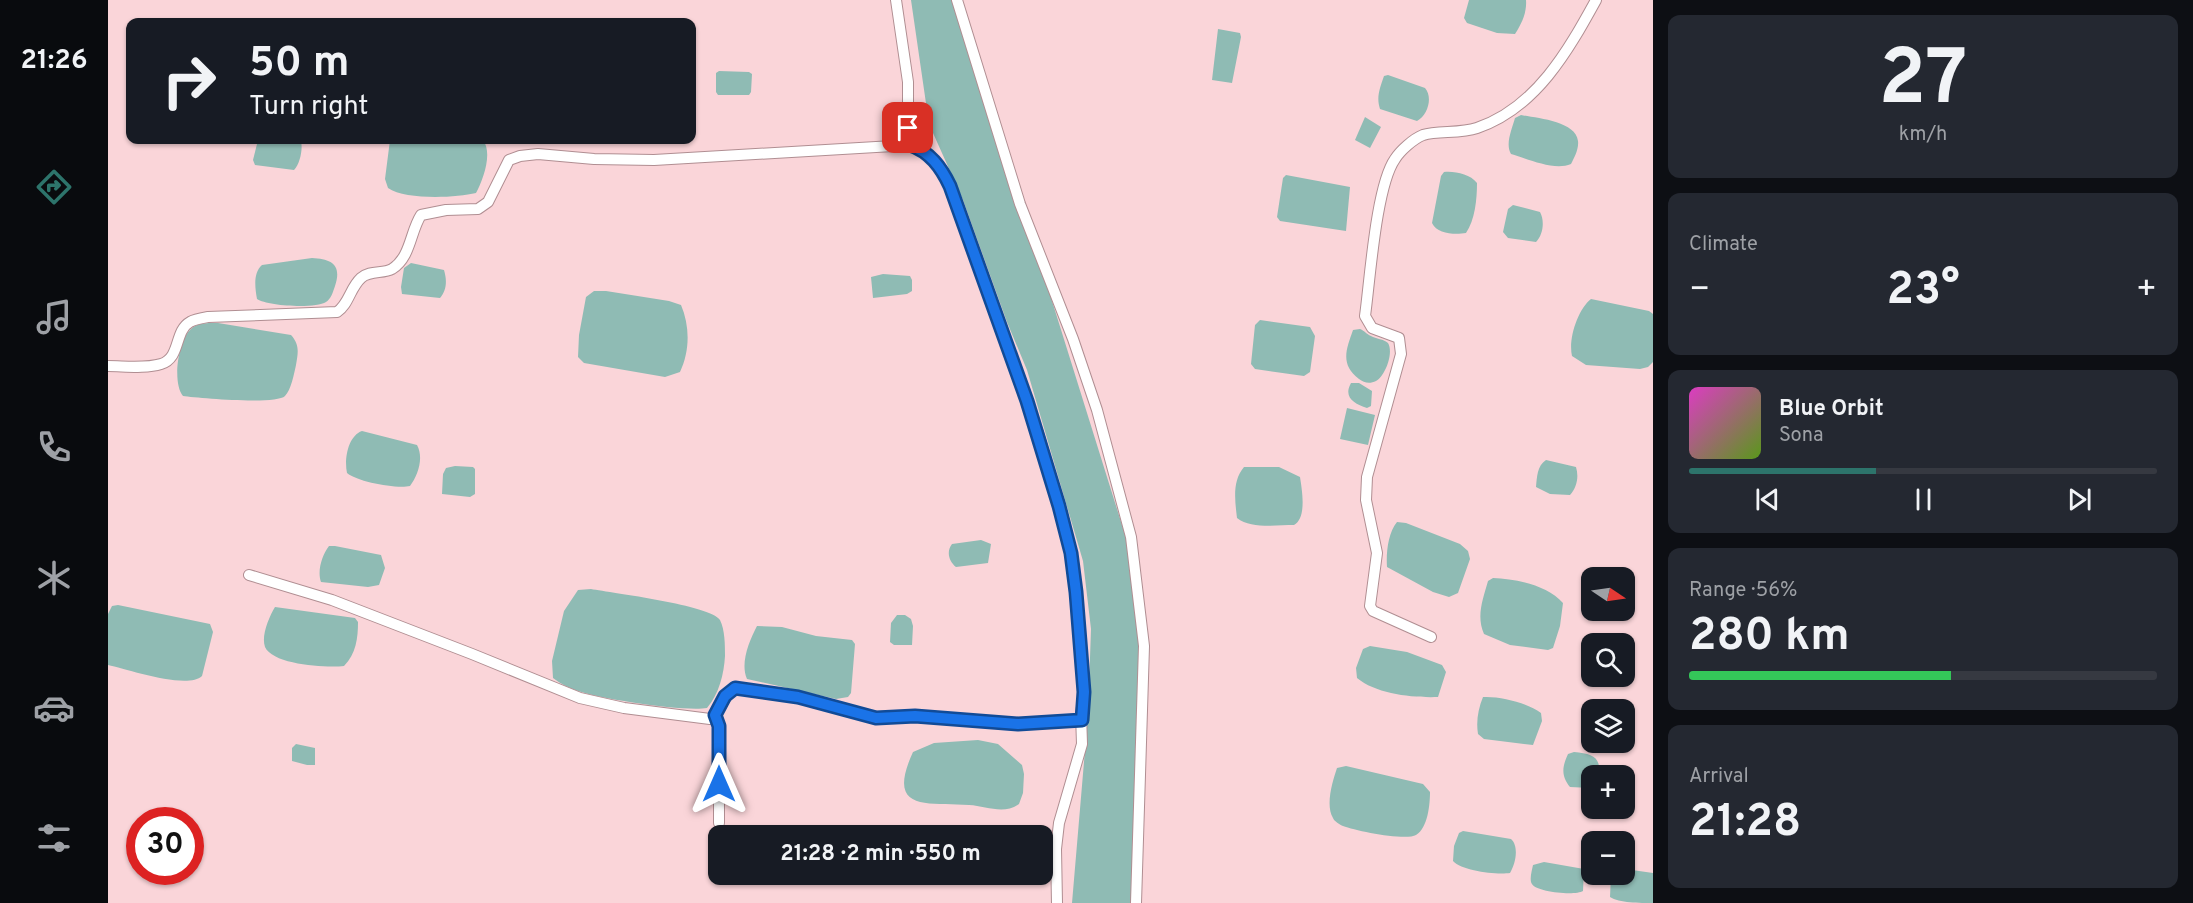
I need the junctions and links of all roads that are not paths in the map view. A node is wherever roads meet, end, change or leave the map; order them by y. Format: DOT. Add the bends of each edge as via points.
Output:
graph roads {
  1 [pos="897,0"];
  2 [pos="957,0"];
  3 [pos="1596,0"];
  4 [pos="910,145"];
  5 [pos="108,366"];
  6 [pos="249,575"];
  7 [pos="1431,637"];
  8 [pos="715,715"];
  9 [pos="1082,720"];
  10 [pos="719,824"];
  11 [pos="1057,903"];
  12 [pos="1136,903"];
  1 -- 4 [label="street" via="908,82"];
  2 -- 12 [label="street" via="1020,204 1097,410 1131,537 1144,646"];
  3 -- 7 [label="street" via="1568,49 1537,90 1477,128 1423,135 1396,158 1388,171 1378,213 1365,316 1372,328 1399,338 1401,354 1367,477 1366,500 1377,553 1370,606 1373,611"];
  4 -- 5 [label="street" via="654,160 520,156 509,160 488,202 478,209 421,215 402,260 390,270 362,276 344,308 337,312 191,321 184,327 169,360 161,364"];
  4 -- 9 [label="street" via="930,157 950,186 1038,433 1074,572 1084,692"];
  6 -- 8 [label="street" via="332,600 580,699 710,719"];
  8 -- 9 [label="street" via="725,696 735,688 798,697 876,718 915,716 1018,724"];
  8 -- 10 [label="street" via="719,726"];
  9 -- 11 [label="street" via="1082,744 1059,823"];
}
